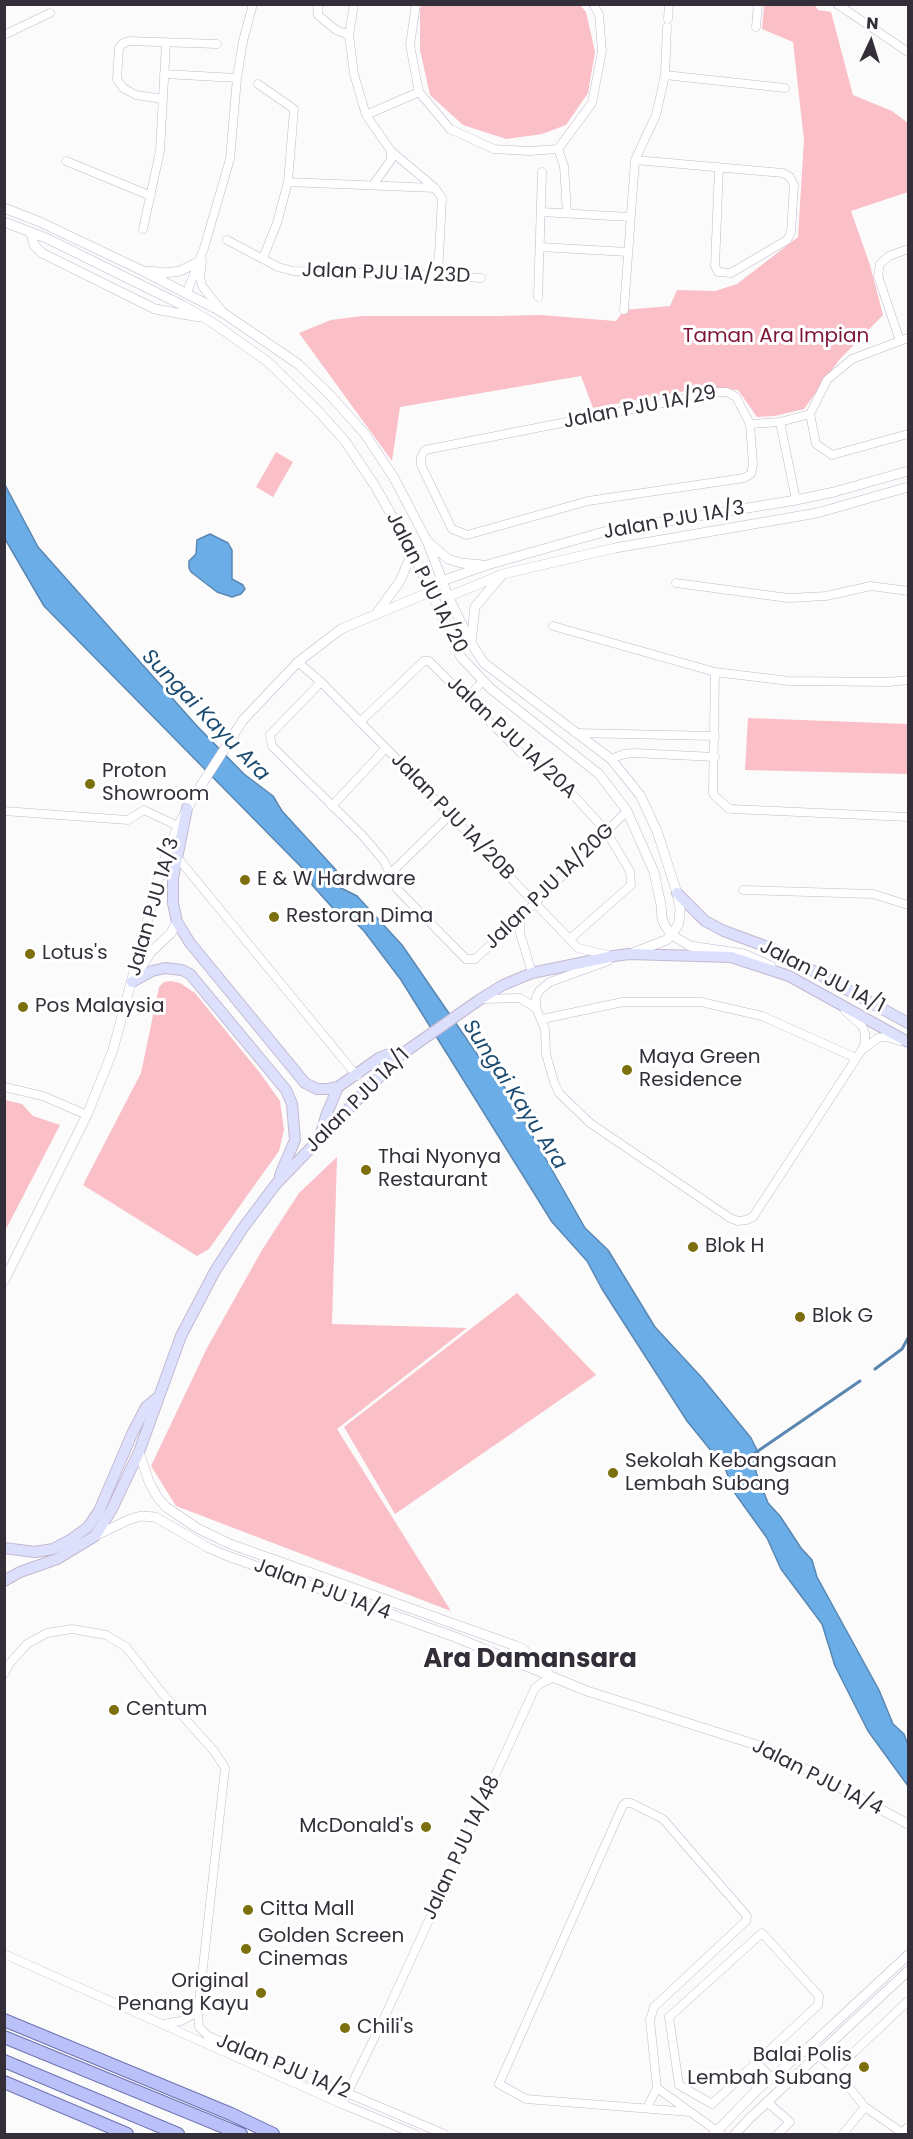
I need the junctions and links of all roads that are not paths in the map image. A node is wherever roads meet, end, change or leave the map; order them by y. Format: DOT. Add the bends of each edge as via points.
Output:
graph roads {
  1 [pos="254,4"];
  2 [pos="318,4"];
  3 [pos="354,4"];
  4 [pos="416,4"];
  5 [pos="592,4"];
  6 [pos="669,4"];
  7 [pos="758,4"];
  8 [pos="837,4"];
  9 [pos="50,13"];
  10 [pos="756,27"];
  11 [pos="4,35"];
  12 [pos="349,35"];
  13 [pos="166,43"];
  14 [pos="217,44"];
  15 [pos="909,52"];
  16 [pos="164,74"];
  17 [pos="664,75"];
  18 [pos="237,78"];
  19 [pos="258,84"];
  20 [pos="785,88"];
  21 [pos="419,92"];
  22 [pos="162,99"];
  23 [pos="366,115"];
  24 [pos="558,149"];
  25 [pos="391,151"];
  26 [pos="635,160"];
  27 [pos="66,161"];
  28 [pos="719,167"];
  29 [pos="542,172"];
  30 [pos="288,182"];
  31 [pos="373,185"];
  32 [pos="435,188"];
  33 [pos="151,196"];
  34 [pos="4,208"];
  35 [pos="541,212"];
  36 [pos="567,213"];
  37 [pos="630,217"];
  38 [pos="4,222"];
  39 [pos="143,229"];
  40 [pos="31,233"];
  41 [pos="227,240"];
  42 [pos="540,247"];
  43 [pos="204,248"];
  44 [pos="909,249"];
  45 [pos="628,252"];
  46 [pos="263,258"];
  47 [pos="198,262"];
  48 [pos="143,271"];
  49 [pos="438,275"];
  50 [pos="481,278"];
  51 [pos="187,292"];
  52 [pos="538,297"];
  53 [pos="624,310"];
  54 [pos="222,312"];
  55 [pos="208,320"];
  56 [pos="909,338"];
  57 [pos="900,341"];
  58 [pos="810,414"];
  59 [pos="780,422"];
  60 [pos="750,423"];
  61 [pos="909,434"];
  62 [pos="909,471"];
  63 [pos="909,487"];
  64 [pos="796,500"];
  65 [pos="427,541"];
  66 [pos="411,549"];
  67 [pos="487,565"];
  68 [pos="503,574"];
  69 [pos="442,581"];
  70 [pos="676,584"];
  71 [pos="909,591"];
  72 [pos="430,592"];
  73 [pos="448,596"];
  74 [pos="434,602"];
  75 [pos="377,613"];
  76 [pos="553,626"];
  77 [pos="471,643"];
  78 [pos="298,662"];
  79 [pos="715,672"];
  80 [pos="909,680"];
  81 [pos="483,681"];
  82 [pos="321,682"];
  83 [pos="467,698"];
  84 [pos="360,722"];
  85 [pos="575,733"];
  86 [pos="715,736"];
  87 [pos="386,748"];
  88 [pos="715,757"];
  89 [pos="611,759"];
  90 [pos="332,806"];
  91 [pos="187,808"];
  92 [pos="4,811"];
  93 [pos="627,811"];
  94 [pos="450,814"];
  95 [pos="909,817"];
  96 [pos="181,827"];
  97 [pos="606,831"];
  98 [pos="177,857"];
  99 [pos="391,873"];
  100 [pos="743,890"];
  101 [pos="677,893"];
  102 [pos="534,902"];
  103 [pos="909,905"];
  104 [pos="520,918"];
  105 [pos="177,922"];
  106 [pos="672,935"];
  107 [pos="570,939"];
  108 [pos="629,954"];
  109 [pos="614,956"];
  110 [pos="532,974"];
  111 [pos="789,976"];
  112 [pos="132,982"];
  113 [pos="479,1000"];
  114 [pos="832,1000"];
  115 [pos="536,1008"];
  116 [pos="542,1020"];
  117 [pos="909,1023"];
  118 [pos="909,1043"];
  119 [pos="404,1052"];
  120 [pos="859,1054"];
  121 [pos="357,1076"];
  122 [pos="4,1087"];
  123 [pos="338,1087"];
  124 [pos="87,1115"];
  125 [pos="320,1139"];
  126 [pos="276,1184"];
  127 [pos="4,1281"];
  128 [pos="158,1397"];
  129 [pos="139,1452"];
  130 [pos="197,1528"];
  131 [pos="95,1536"];
  132 [pos="194,1539"];
  133 [pos="4,1548"];
  134 [pos="4,1581"];
  135 [pos="531,1669"];
  136 [pos="4,1674"];
  137 [pos="553,1678"];
  138 [pos="535,1688"];
  139 [pos="909,1824"];
  140 [pos="4,1954"];
  141 [pos="909,1955"];
  142 [pos="909,1971"];
  143 [pos="909,2001"];
  144 [pos="198,2012"];
  145 [pos="4,2020"];
  146 [pos="164,2025"];
  147 [pos="4,2037"];
  148 [pos="809,2047"];
  149 [pos="818,2057"];
  150 [pos="4,2061"];
  151 [pos="757,2063"];
  152 [pos="835,2070"];
  153 [pos="746,2074"];
  154 [pos="771,2077"];
  155 [pos="4,2082"];
  156 [pos="657,2088"];
  157 [pos="758,2089"];
  158 [pos="347,2092"];
  159 [pos="768,2102"];
  160 [pos="342,2104"];
  161 [pos="865,2107"];
  162 [pos="647,2108"];
  163 [pos="690,2112"];
  164 [pos="909,2127"];
  165 [pos="717,2133"];
  166 [pos="127,2134"];
  167 [pos="178,2134"];
  168 [pos="241,2134"];
  169 [pos="273,2134"];
  170 [pos="415,2134"];
  171 [pos="444,2134"];
  172 [pos="735,2134"];
  173 [pos="778,2134"];
  174 [pos="843,2134"];
  175 [pos="903,2134"];
  1 -- 18 [label="street"];
  2 -- 12 [label="street" via="318,15"];
  3 -- 12 [label="street"];
  4 -- 21 [label="street" via="410,45"];
  5 -- 24 [label="street" via="599,14 602,51 592,102"];
  6 -- 17 [label="street"];
  7 -- 10 [label="street"];
  8 -- 15 [label="street"];
  9 -- 11 [label="street"];
  12 -- 23 [label="street" via="354,74"];
  13 -- 14 [label="street"];
  13 -- 16 [label="street"];
  13 -- 22 [label="street" via="122,44 117,66 117,79 123,88 136,95"];
  16 -- 18 [label="street"];
  16 -- 22 [label="street"];
  17 -- 20 [label="street"];
  17 -- 26 [label="street" via="656,115"];
  18 -- 43 [label="street" via="230,159"];
  19 -- 30 [label="street" via="294,109"];
  21 -- 23 [label="street"];
  21 -- 24 [label="street" via="450,129 494,149"];
  22 -- 33 [label="street" via="160,151"];
  23 -- 25 [label="street"];
  24 -- 36 [label="street" via="564,166"];
  25 -- 31 [label="street" via="391,160"];
  25 -- 32 [label="street"];
  26 -- 28 [label="street"];
  26 -- 37 [label="street"];
  27 -- 33 [label="street"];
  28 -- 28 [label="street" via="715,266 718,272 731,273 787,240 794,185 783,173"];
  29 -- 35 [label="street"];
  30 -- 31 [label="street"];
  30 -- 46 [label="street"];
  31 -- 32 [label="street"];
  32 -- 49 [label="street" via="442,198"];
  33 -- 39 [label="street"];
  34 -- 48 [label="street, Jalan PJU 1A/20"];
  35 -- 36 [label="street"];
  35 -- 42 [label="street"];
  36 -- 37 [label="street"];
  37 -- 45 [label="street"];
  38 -- 40 [label="street, Jalan PJU 1A/20"];
  40 -- 55 [label="street, Jalan PJU 1A/20" via="105,266"];
  40 -- 55 [label="street" via="34,245 42,253 155,309"];
  41 -- 46 [label="street, Jalan PJU 1A/23D"];
  42 -- 45 [label="street"];
  42 -- 52 [label="street"];
  43 -- 47 [label="street"];
  43 -- 54 [label="street" via="202,286"];
  44 -- 57 [label="street" via="889,256 880,264 878,276"];
  45 -- 53 [label="street"];
  46 -- 49 [label="street, Jalan PJU 1A/23D" via="293,271"];
  47 -- 48 [label="street" via="180,271"];
  47 -- 51 [label="street"];
  48 -- 51 [label="street, Jalan PJU 1A/20"];
  49 -- 50 [label="street, Jalan PJU 1A/23D"];
  51 -- 54 [label="street, Jalan PJU 1A/20"];
  51 -- 55 [label="street" via="192,306 212,318"];
  54 -- 65 [label="street, Jalan PJU 1A/20" via="298,364 365,434 394,478"];
  55 -- 66 [label="street, Jalan PJU 1A/20" via="268,362 345,441"];
  56 -- 57 [label="street"];
  57 -- 58 [label="street" via="852,359 827,380"];
  58 -- 59 [label="street"];
  58 -- 61 [label="street" via="816,444 832,455"];
  59 -- 60 [label="street"];
  59 -- 64 [label="street"];
  60 -- 60 [label="street, Jalan PJU 1A/29" via="753,465 751,474 744,478 588,501 467,535 452,529 421,465 425,450 718,392 736,397"];
  62 -- 64 [label="street, Jalan PJU 1A/3"];
  63 -- 68 [label="street, Jalan PJU 1A/3" via="817,513 615,548"];
  64 -- 67 [label="street, Jalan PJU 1A/3" via="608,531"];
  65 -- 67 [label="street" via="448,559"];
  65 -- 69 [label="street, Jalan PJU 1A/20"];
  66 -- 72 [label="street, Jalan PJU 1A/20"];
  66 -- 75 [label="street" via="400,582"];
  67 -- 69 [label="street, Jalan PJU 1A/3"];
  68 -- 73 [label="street, Jalan PJU 1A/3"];
  68 -- 77 [label="street" via="476,607"];
  69 -- 72 [label="street"];
  69 -- 73 [label="street, Jalan PJU 1A/20"];
  70 -- 71 [label="street" via="788,598 826,596 871,586"];
  72 -- 74 [label="street, Jalan PJU 1A/20"];
  72 -- 75 [label="street"];
  73 -- 74 [label="street, Jalan PJU 1A/3"];
  73 -- 77 [label="street, Jalan PJU 1A/20"];
  74 -- 81 [label="street, Jalan PJU 1A/20" via="461,657"];
  75 -- 78 [label="street" via="341,629"];
  76 -- 79 [label="street"];
  77 -- 85 [label="street, Jalan PJU 1A/20" via="484,663"];
  78 -- 82 [label="street, Jalan PJU 1A/20B"];
  78 -- 91 [label="street" via="243,720"];
  79 -- 80 [label="street" via="789,681"];
  79 -- 86 [label="street"];
  81 -- 83 [label="street"];
  81 -- 93 [label="street, Jalan PJU 1A/20" via="599,774"];
  82 -- 84 [label="street, Jalan PJU 1A/20B"];
  82 -- 90 [label="street" via="270,735 272,746"];
  83 -- 84 [label="street, Jalan PJU 1A/20A" via="429,661 424,661"];
  83 -- 97 [label="street, Jalan PJU 1A/20A" via="520,752 556,776"];
  84 -- 87 [label="street, Jalan PJU 1A/20B"];
  85 -- 86 [label="street"];
  85 -- 89 [label="street, Jalan PJU 1A/20"];
  86 -- 88 [label="street"];
  87 -- 90 [label="street"];
  87 -- 94 [label="street, Jalan PJU 1A/20B"];
  88 -- 89 [label="street" via="634,753"];
  88 -- 95 [label="street" via="714,796 732,809"];
  89 -- 101 [label="street, Jalan PJU 1A/20" via="640,795 657,831"];
  90 -- 99 [label="street" via="363,836"];
  91 -- 96 [label="main road"];
  92 -- 96 [label="street" via="128,820 144,810"];
  93 -- 97 [label="street, Jalan PJU 1A/20G"];
  93 -- 106 [label="street, Jalan PJU 1A/20" via="654,872 662,918"];
  94 -- 99 [label="street"];
  94 -- 102 [label="street, Jalan PJU 1A/20B"];
  96 -- 98 [label="main road"];
  96 -- 112 [label="street, Jalan PJU 1A/3" via="162,866"];
  97 -- 102 [label="street, Jalan PJU 1A/20G"];
  97 -- 107 [label="street, Jalan PJU 1A/20A" via="630,871 631,885"];
  98 -- 105 [label="main road" via="172,890"];
  98 -- 121 [label="street, Jalan PJU 1A/3"];
  99 -- 104 [label="street, Jalan PJU 1A/20G" via="397,889 466,959 475,959"];
  100 -- 103 [label="street" via="873,894"];
  101 -- 106 [label="street, Jalan PJU 1A/20" via="679,923"];
  101 -- 117 [label="main road, Jalan PJU 1A/1" via="705,921 773,949"];
  102 -- 104 [label="street, Jalan PJU 1A/20G"];
  102 -- 107 [label="street, Jalan PJU 1A/20B"];
  104 -- 110 [label="street" via="520,933"];
  105 -- 112 [label="street"];
  105 -- 123 [label="main road" via="305,1083 317,1089"];
  106 -- 108 [label="street"];
  106 -- 111 [label="street" via="690,946 744,954"];
  107 -- 109 [label="street, Jalan PJU 1A/20B" via="578,948"];
  108 -- 109 [label="main road, Jalan PJU 1A/1"];
  108 -- 111 [label="main road, Jalan PJU 1A/1" via="731,957"];
  108 -- 115 [label="street" via="550,982 539,991"];
  109 -- 110 [label="main road, Jalan PJU 1A/1"];
  110 -- 113 [label="main road, Jalan PJU 1A/1"];
  111 -- 114 [label="main road, Jalan PJU 1A/1"];
  112 -- 124 [label="street, Jalan PJU 1A/3" via="113,1050"];
  112 -- 126 [label="main road" via="152,970 165,968 190,974 286,1090 292,1104 295,1140"];
  113 -- 115 [label="street" via="520,998"];
  113 -- 119 [label="main road, Jalan PJU 1A/1"];
  114 -- 118 [label="main road, Jalan PJU 1A/1"];
  114 -- 120 [label="street" via="862,1026 865,1042"];
  115 -- 116 [label="street"];
  116 -- 120 [label="street" via="623,1002 701,1002 762,1016"];
  116 -- 120 [label="street" via="554,1082 580,1116 738,1221 753,1217"];
  118 -- 120 [label="street" via="878,1038"];
  119 -- 121 [label="main road" via="379,1058"];
  119 -- 125 [label="main road, Jalan PJU 1A/1"];
  121 -- 123 [label="main road"];
  122 -- 124 [label="street" via="43,1096"];
  123 -- 125 [label="main road"];
  124 -- 127 [label="street, Jalan PJU 1A/3"];
  125 -- 126 [label="main road, Jalan PJU 1A/1"];
  126 -- 128 [label="main road, Jalan PJU 1A/1" via="213,1276 181,1336"];
  128 -- 129 [label="main road, Jalan PJU 1A/1"];
  128 -- 133 [label="main road" via="146,1407 88,1527 53,1549 35,1552"];
  129 -- 130 [label="street, Jalan PJU 1A/4" via="158,1498"];
  129 -- 131 [label="main road, Jalan PJU 1A/1"];
  130 -- 132 [label="street"];
  130 -- 137 [label="street, Jalan PJU 1A/4" via="230,1544 516,1646"];
  131 -- 132 [label="street, Jalan PJU 1A/4" via="128,1520 148,1516"];
  131 -- 134 [label="main road, Jalan PJU 1A/1" via="57,1559"];
  132 -- 135 [label="street, Jalan PJU 1A/4" via="225,1555 455,1637"];
  135 -- 137 [label="street, Jalan PJU 1A/4"];
  135 -- 138 [label="street"];
  136 -- 144 [label="street, Jalan PJU 1A/2" via="27,1644 47,1633 72,1629 106,1635 126,1647 225,1768"];
  137 -- 138 [label="street"];
  137 -- 139 [label="street, Jalan PJU 1A/4" via="766,1748"];
  138 -- 158 [label="street, Jalan PJU 1A/48"];
  140 -- 146 [label="street, Jalan PJU 1A/2"];
  141 -- 148 [label="street"];
  142 -- 149 [label="street"];
  143 -- 152 [label="street"];
  144 -- 146 [label="street"];
  144 -- 158 [label="street, Jalan PJU 1A/2" via="199,2027 208,2036"];
  145 -- 169 [label="main road"];
  146 -- 160 [label="street, Jalan PJU 1A/2"];
  147 -- 168 [label="main road"];
  148 -- 149 [label="street"];
  148 -- 154 [label="street"];
  149 -- 152 [label="street"];
  149 -- 159 [label="street"];
  150 -- 167 [label="main road"];
  151 -- 153 [label="street"];
  151 -- 153 [label="street" via="818,2005 819,1996 762,1933 669,2017 679,2085 712,2104"];
  151 -- 154 [label="street"];
  152 -- 161 [label="street"];
  153 -- 157 [label="street"];
  154 -- 157 [label="street"];
  155 -- 166 [label="main road"];
  156 -- 162 [label="street"];
  156 -- 162 [label="street" via="650,2019 654,2007 747,1916 663,1819 626,1803 499,2085 526,2099"];
  156 -- 163 [label="street"];
  157 -- 165 [label="street"];
  158 -- 160 [label="street, Jalan PJU 1A/48"];
  158 -- 171 [label="street, Jalan PJU 1A/2"];
  159 -- 172 [label="street"];
  159 -- 173 [label="street" via="790,2122"];
  160 -- 170 [label="street, Jalan PJU 1A/2"];
  161 -- 174 [label="street"];
  161 -- 175 [label="street"];
  162 -- 163 [label="street"];
  163 -- 165 [label="street"];
  164 -- 175 [label="street"];
}
